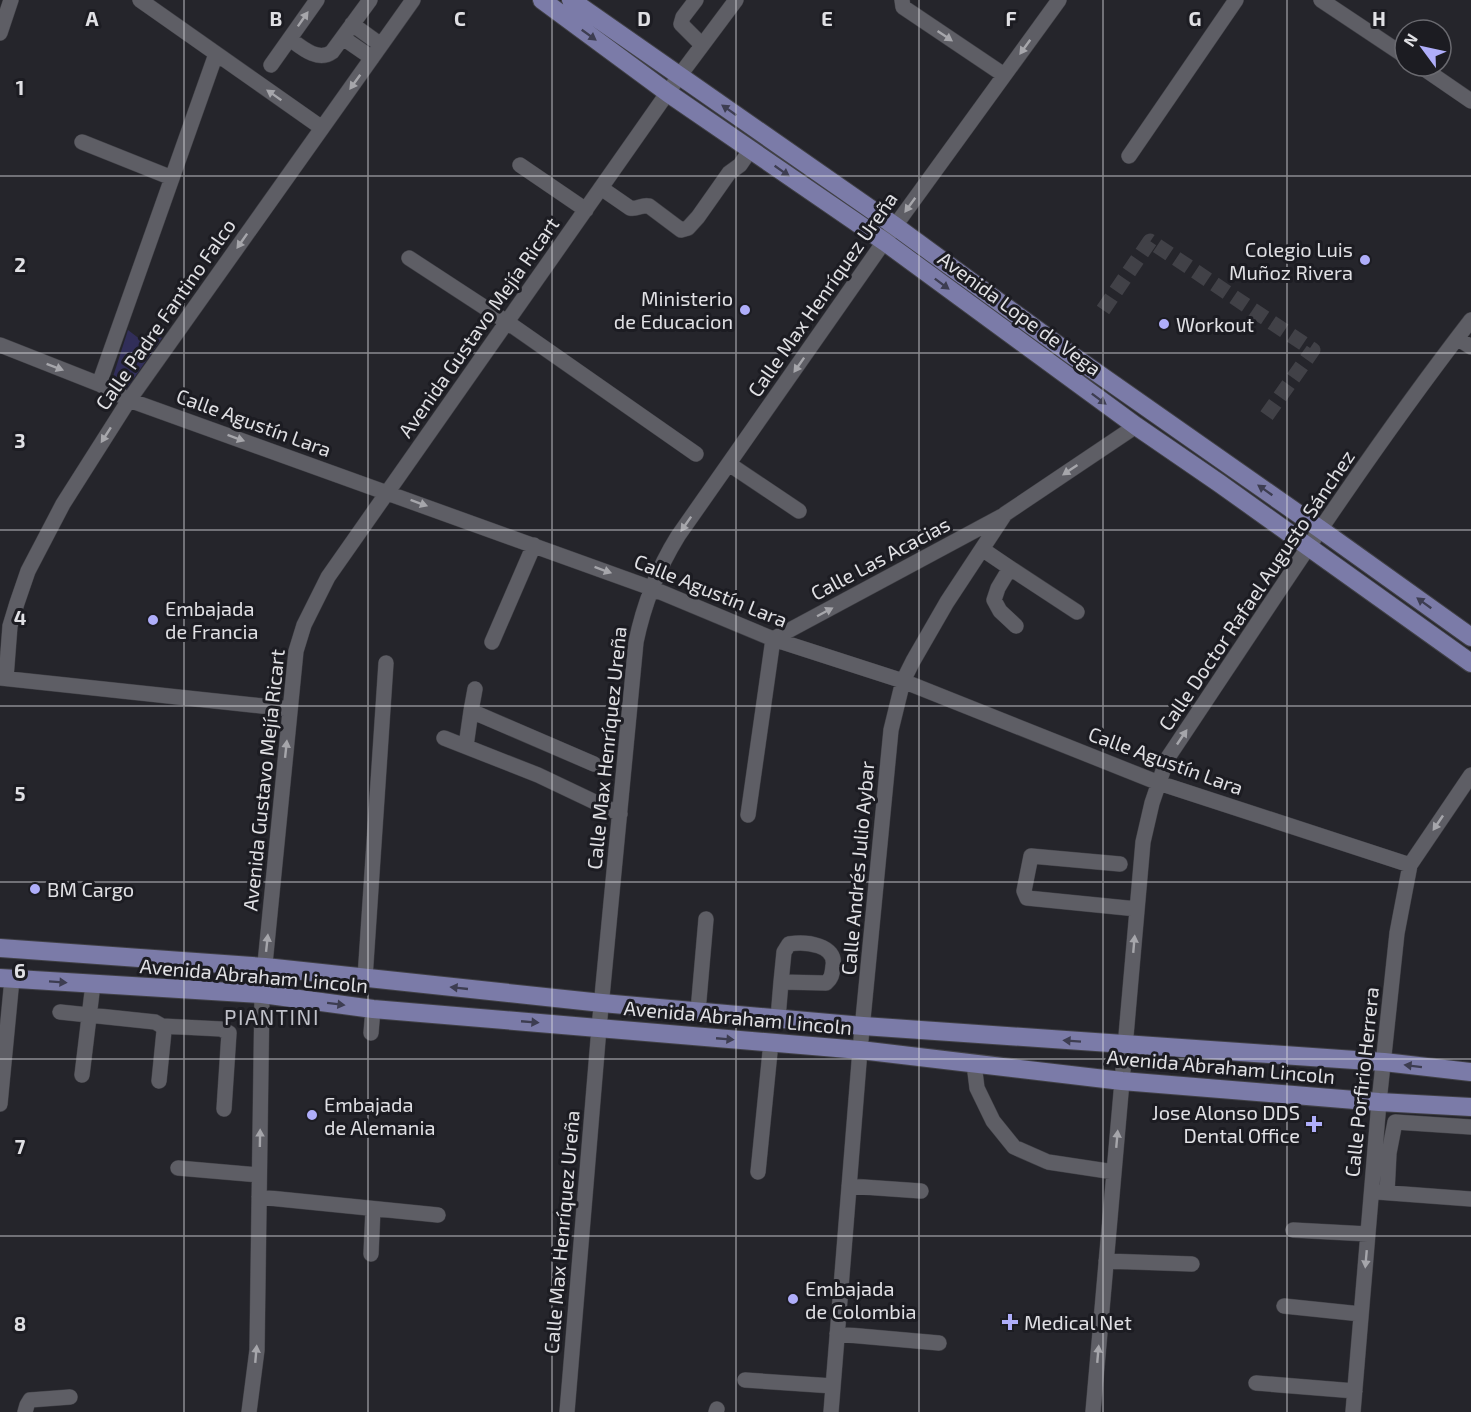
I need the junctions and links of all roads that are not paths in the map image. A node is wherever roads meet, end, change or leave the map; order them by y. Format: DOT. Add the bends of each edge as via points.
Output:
graph roads {
  1 [pos="11,0"];
  2 [pos="140,0"];
  3 [pos="317,0"];
  4 [pos="370,0"];
  5 [pos="413,0"];
  6 [pos="542,0"];
  7 [pos="571,0"];
  8 [pos="696,0"];
  9 [pos="736,0"];
  10 [pos="902,0"];
  11 [pos="1059,0"];
  12 [pos="1236,0"];
  13 [pos="1322,0"];
  14 [pos="352,24"];
  15 [pos="0,33"];
  16 [pos="343,38"];
  17 [pos="290,39"];
  18 [pos="381,45"];
  19 [pos="702,45"];
  20 [pos="1393,48"];
  21 [pos="216,54"];
  22 [pos="372,58"];
  23 [pos="271,65"];
  24 [pos="680,75"];
  25 [pos="1004,75"];
  26 [pos="1437,78"];
  27 [pos="668,93"];
  28 [pos="1471,101"];
  29 [pos="322,128"];
  30 [pos="82,142"];
  31 [pos="751,149"];
  32 [pos="1129,156"];
  33 [pos="520,165"];
  34 [pos="172,178"];
  35 [pos="601,188"];
  36 [pos="586,210"];
  37 [pos="895,226"];
  38 [pos="885,242"];
  39 [pos="409,258"];
  40 [pos="1471,320"];
  41 [pos="507,322"];
  42 [pos="1457,338"];
  43 [pos="0,345"];
  44 [pos="1471,347"];
  45 [pos="99,384"];
  46 [pos="129,399"];
  47 [pos="1136,426"];
  48 [pos="696,454"];
  49 [pos="729,464"];
  50 [pos="388,492"];
  51 [pos="799,511"];
  52 [pos="1005,514"];
  53 [pos="1320,528"];
  54 [pos="534,545"];
  55 [pos="1308,548"];
  56 [pos="982,549"];
  57 [pos="1010,568"];
  58 [pos="651,588"];
  59 [pos="1077,612"];
  60 [pos="1016,626"];
  61 [pos="1471,637"];
  62 [pos="773,639"];
  63 [pos="492,642"];
  64 [pos="386,663"];
  65 [pos="1471,663"];
  66 [pos="3,678"];
  67 [pos="903,681"];
  68 [pos="475,688"];
  69 [pos="290,709"];
  70 [pos="471,711"];
  71 [pos="444,738"];
  72 [pos="466,746"];
  73 [pos="594,764"];
  74 [pos="1471,775"];
  75 [pos="1159,783"];
  76 [pos="620,814"];
  77 [pos="747,815"];
  78 [pos="1120,864"];
  79 [pos="1410,865"];
  80 [pos="1137,909"];
  81 [pos="706,919"];
  82 [pos="0,948"];
  83 [pos="265,967"];
  84 [pos="6,978"];
  85 [pos="365,978"];
  86 [pos="782,982"];
  87 [pos="93,984"];
  88 [pos="262,994"];
  89 [pos="602,1003"];
  90 [pos="373,1009"];
  91 [pos="698,1011"];
  92 [pos="60,1012"];
  93 [pos="90,1014"];
  94 [pos="778,1018"];
  95 [pos="162,1026"];
  96 [pos="863,1026"];
  97 [pos="599,1028"];
  98 [pos="371,1034"];
  99 [pos="771,1042"];
  100 [pos="1125,1045"];
  101 [pos="860,1050"];
  102 [pos="1384,1062"];
  103 [pos="974,1064"];
  104 [pos="1471,1072"];
  105 [pos="82,1075"];
  106 [pos="1122,1081"];
  107 [pos="159,1082"];
  108 [pos="1379,1102"];
  109 [pos="0,1104"];
  110 [pos="1452,1106"];
  111 [pos="1471,1107"];
  112 [pos="224,1109"];
  113 [pos="1453,1125"];
  114 [pos="1471,1127"];
  115 [pos="1382,1153"];
  116 [pos="178,1168"];
  117 [pos="1114,1172"];
  118 [pos="758,1173"];
  119 [pos="260,1174"];
  120 [pos="849,1186"];
  121 [pos="921,1191"];
  122 [pos="1379,1192"];
  123 [pos="259,1197"];
  124 [pos="1471,1199"];
  125 [pos="373,1209"];
  126 [pos="438,1215"];
  127 [pos="1293,1230"];
  128 [pos="1368,1234"];
  129 [pos="371,1254"];
  130 [pos="1106,1261"];
  131 [pos="1192,1264"];
  132 [pos="1284,1306"];
  133 [pos="1361,1314"];
  134 [pos="837,1334"];
  135 [pos="939,1343"];
  136 [pos="745,1380"];
  137 [pos="1256,1383"];
  138 [pos="833,1386"];
  139 [pos="1355,1391"];
  140 [pos="70,1397"];
  141 [pos="26,1412"];
  142 [pos="249,1412"];
  143 [pos="567,1412"];
  144 [pos="831,1412"];
  145 [pos="1093,1412"];
  146 [pos="1353,1412"];
  1 -- 15 [label="street"];
  2 -- 21 [label="street"];
  17 -- 3 [label="street, one-way"];
  4 -- 14 [label="street"];
  5 -- 18 [label="street, Calle Padre Fantino Falco"];
  6 -- 27 [label="main road, Avenida Lope de Vega, one-way"];
  7 -- 24 [label="main road, Avenida Lope de Vega"];
  8 -- 19 [label="street" via="681,24"];
  9 -- 19 [label="street, Avenida Gustavo Mejía Ricart"];
  10 -- 25 [label="street, one-way" via="903,7"];
  11 -- 25 [label="street, Calle Max Henríquez Ureña, one-way"];
  12 -- 32 [label="street"];
  13 -- 20 [label="street"];
  14 -- 16 [label="street"];
  14 -- 18 [label="street"];
  16 -- 17 [label="street" via="332,52 322,57"];
  16 -- 22 [label="street"];
  17 -- 23 [label="street"];
  18 -- 22 [label="street, Calle Padre Fantino Falco"];
  19 -- 24 [label="street, Avenida Gustavo Mejía Ricart"];
  29 -- 21 [label="street, one-way"];
  21 -- 34 [label="street"];
  22 -- 29 [label="street, Calle Padre Fantino Falco, one-way"];
  24 -- 27 [label="street, Avenida Gustavo Mejía Ricart"];
  37 -- 24 [label="main road, Avenida Lope de Vega, one-way"];
  25 -- 37 [label="street, Calle Max Henríquez Ureña, one-way"];
  26 -- 28 [label="street"];
  27 -- 31 [label="main road, Avenida Lope de Vega"];
  27 -- 35 [label="street, Avenida Gustavo Mejía Ricart"];
  29 -- 46 [label="street, Calle Padre Fantino Falco, one-way"];
  30 -- 34 [label="street"];
  31 -- 35 [label="street" via="688,228 681,230 650,206 630,208"];
  31 -- 38 [label="main road, Avenida Lope de Vega, one-way"];
  33 -- 36 [label="street"];
  34 -- 45 [label="street"];
  35 -- 36 [label="street, Avenida Gustavo Mejía Ricart"];
  36 -- 41 [label="street, Avenida Gustavo Mejía Ricart"];
  37 -- 38 [label="street, Calle Max Henríquez Ureña"];
  53 -- 37 [label="main road, Avenida Lope de Vega, one-way"];
  38 -- 47 [label="main road, Avenida Lope de Vega, one-way"];
  38 -- 49 [label="street, Calle Max Henríquez Ureña, one-way"];
  39 -- 41 [label="street"];
  40 -- 42 [label="street, Calle Doctor Rafael Augusto Sánchez"];
  41 -- 48 [label="street"];
  41 -- 50 [label="street, Avenida Gustavo Mejía Ricart"];
  42 -- 44 [label="street"];
  42 -- 53 [label="street, Calle Doctor Rafael Augusto Sánchez"];
  43 -- 45 [label="street, Calle Agustín Lara, one-way"];
  45 -- 46 [label="street, Calle Agustín Lara"];
  46 -- 50 [label="street, Calle Agustín Lara, one-way"];
  46 -- 66 [label="street, Calle Padre Fantino Falco, one-way" via="63,504 28,571 10,626"];
  47 -- 52 [label="street, Calle Andrés Julio Aybar, one-way"];
  47 -- 55 [label="main road, Avenida Lope de Vega"];
  49 -- 51 [label="street"];
  49 -- 58 [label="street, Calle Max Henríquez Ureña, one-way" via="664,558"];
  50 -- 54 [label="street, Calle Agustín Lara, one-way"];
  50 -- 69 [label="street, Avenida Gustavo Mejía Ricart" via="315,600 296,651"];
  52 -- 56 [label="street, Calle Andrés Julio Aybar"];
  62 -- 52 [label="street, Calle Las Acacias, one-way"];
  53 -- 55 [label="street, Calle Doctor Rafael Augusto Sánchez"];
  61 -- 53 [label="main road, Avenida Lope de Vega, one-way"];
  54 -- 58 [label="street, Calle Agustín Lara, one-way"];
  54 -- 63 [label="street"];
  55 -- 65 [label="main road, Avenida Lope de Vega"];
  75 -- 55 [label="street, Calle Doctor Rafael Augusto Sánchez, one-way" via="1167,759"];
  56 -- 57 [label="street"];
  56 -- 67 [label="street, Calle Andrés Julio Aybar"];
  57 -- 59 [label="street"];
  57 -- 60 [label="street" via="994,600"];
  58 -- 62 [label="street, Calle Agustín Lara"];
  58 -- 76 [label="street, Calle Max Henríquez Ureña" via="636,642"];
  62 -- 67 [label="street, Calle Agustín Lara"];
  62 -- 77 [label="street"];
  64 -- 85 [label="street"];
  66 -- 69 [label="street"];
  67 -- 75 [label="street, Calle Agustín Lara"];
  67 -- 96 [label="street, Calle Andrés Julio Aybar" via="891,730"];
  68 -- 70 [label="street"];
  83 -- 69 [label="street, Avenida Gustavo Mejía Ricart, one-way"];
  70 -- 72 [label="street"];
  70 -- 73 [label="street"];
  71 -- 72 [label="street"];
  72 -- 76 [label="street"];
  74 -- 79 [label="street, Calle Porfirio Herrera, one-way"];
  75 -- 79 [label="street, Calle Agustín Lara"];
  75 -- 80 [label="street, Calle Doctor Rafael Augusto Sánchez" via="1143,842"];
  76 -- 89 [label="street, Calle Max Henríquez Ureña"];
  78 -- 80 [label="street" via="1031,856 1026,898"];
  79 -- 102 [label="street, Calle Porfirio Herrera" via="1397,933"];
  100 -- 80 [label="street, Calle Doctor Rafael Augusto Sánchez, one-way"];
  81 -- 91 [label="street"];
  82 -- 83 [label="main road, Avenida Abraham Lincoln"];
  83 -- 85 [label="main road, Avenida Abraham Lincoln"];
  83 -- 88 [label="street, Avenida Gustavo Mejía Ricart"];
  84 -- 87 [label="main road, Avenida Abraham Lincoln, one-way"];
  84 -- 109 [label="street"];
  89 -- 85 [label="main road, Avenida Abraham Lincoln, one-way"];
  86 -- 94 [label="street"];
  87 -- 88 [label="main road, Avenida Abraham Lincoln"];
  87 -- 93 [label="street"];
  88 -- 90 [label="main road, Avenida Abraham Lincoln, one-way"];
  119 -- 88 [label="street, Avenida Gustavo Mejía Ricart, one-way"];
  89 -- 91 [label="main road, Avenida Abraham Lincoln"];
  89 -- 97 [label="street, Calle Max Henríquez Ureña"];
  90 -- 97 [label="main road, Avenida Abraham Lincoln, one-way"];
  90 -- 98 [label="street"];
  91 -- 94 [label="main road, Avenida Abraham Lincoln"];
  92 -- 93 [label="street"];
  93 -- 95 [label="street"];
  93 -- 105 [label="street"];
  94 -- 96 [label="main road, Avenida Abraham Lincoln"];
  95 -- 107 [label="street"];
  95 -- 112 [label="street" via="221,1029 229,1033"];
  100 -- 96 [label="main road, Avenida Abraham Lincoln, one-way"];
  96 -- 101 [label="street, Calle Andrés Julio Aybar"];
  97 -- 99 [label="main road, Avenida Abraham Lincoln, one-way"];
  97 -- 143 [label="street, Calle Max Henríquez Ureña"];
  99 -- 101 [label="main road, Avenida Abraham Lincoln"];
  99 -- 118 [label="street"];
  100 -- 102 [label="main road, Avenida Abraham Lincoln"];
  100 -- 106 [label="street, Calle Doctor Rafael Augusto Sánchez"];
  101 -- 103 [label="main road, Avenida Abraham Lincoln"];
  101 -- 120 [label="street, Calle Andrés Julio Aybar"];
  104 -- 102 [label="main road, Avenida Abraham Lincoln, one-way"];
  102 -- 108 [label="street, Calle Porfirio Herrera"];
  103 -- 106 [label="main road, Avenida Abraham Lincoln"];
  103 -- 117 [label="street" via="977,1088 993,1121 1014,1147 1048,1162"];
  106 -- 108 [label="main road, Avenida Abraham Lincoln"];
  117 -- 106 [label="street, Calle Doctor Rafael Augusto Sánchez, one-way"];
  108 -- 110 [label="main road, Avenida Abraham Lincoln"];
  108 -- 115 [label="street, Calle Porfirio Herrera"];
  110 -- 111 [label="main road, Avenida Abraham Lincoln"];
  110 -- 113 [label="street"];
  113 -- 114 [label="street"];
  113 -- 115 [label="street" via="1395,1122"];
  115 -- 122 [label="street, Calle Porfirio Herrera"];
  116 -- 119 [label="street"];
  117 -- 130 [label="street, Calle Doctor Rafael Augusto Sánchez"];
  119 -- 123 [label="street, Avenida Gustavo Mejía Ricart"];
  120 -- 121 [label="street"];
  120 -- 134 [label="street, Calle Andrés Julio Aybar"];
  122 -- 124 [label="street"];
  122 -- 128 [label="street, Calle Porfirio Herrera"];
  123 -- 125 [label="street" via="355,1200"];
  142 -- 123 [label="street, Avenida Gustavo Mejía Ricart, one-way" via="257,1350"];
  125 -- 126 [label="street"];
  125 -- 129 [label="street"];
  127 -- 128 [label="street"];
  128 -- 133 [label="street, Calle Porfirio Herrera, one-way"];
  130 -- 131 [label="street"];
  145 -- 130 [label="street, Calle Doctor Rafael Augusto Sánchez, one-way"];
  132 -- 133 [label="street"];
  133 -- 139 [label="street, Calle Porfirio Herrera"];
  134 -- 135 [label="street"];
  134 -- 138 [label="street, Calle Andrés Julio Aybar"];
  136 -- 138 [label="street"];
  137 -- 139 [label="street"];
  138 -- 144 [label="street, Calle Andrés Julio Aybar"];
  139 -- 146 [label="street, Calle Porfirio Herrera"];
  140 -- 141 [label="street" via="30,1400"];
}
